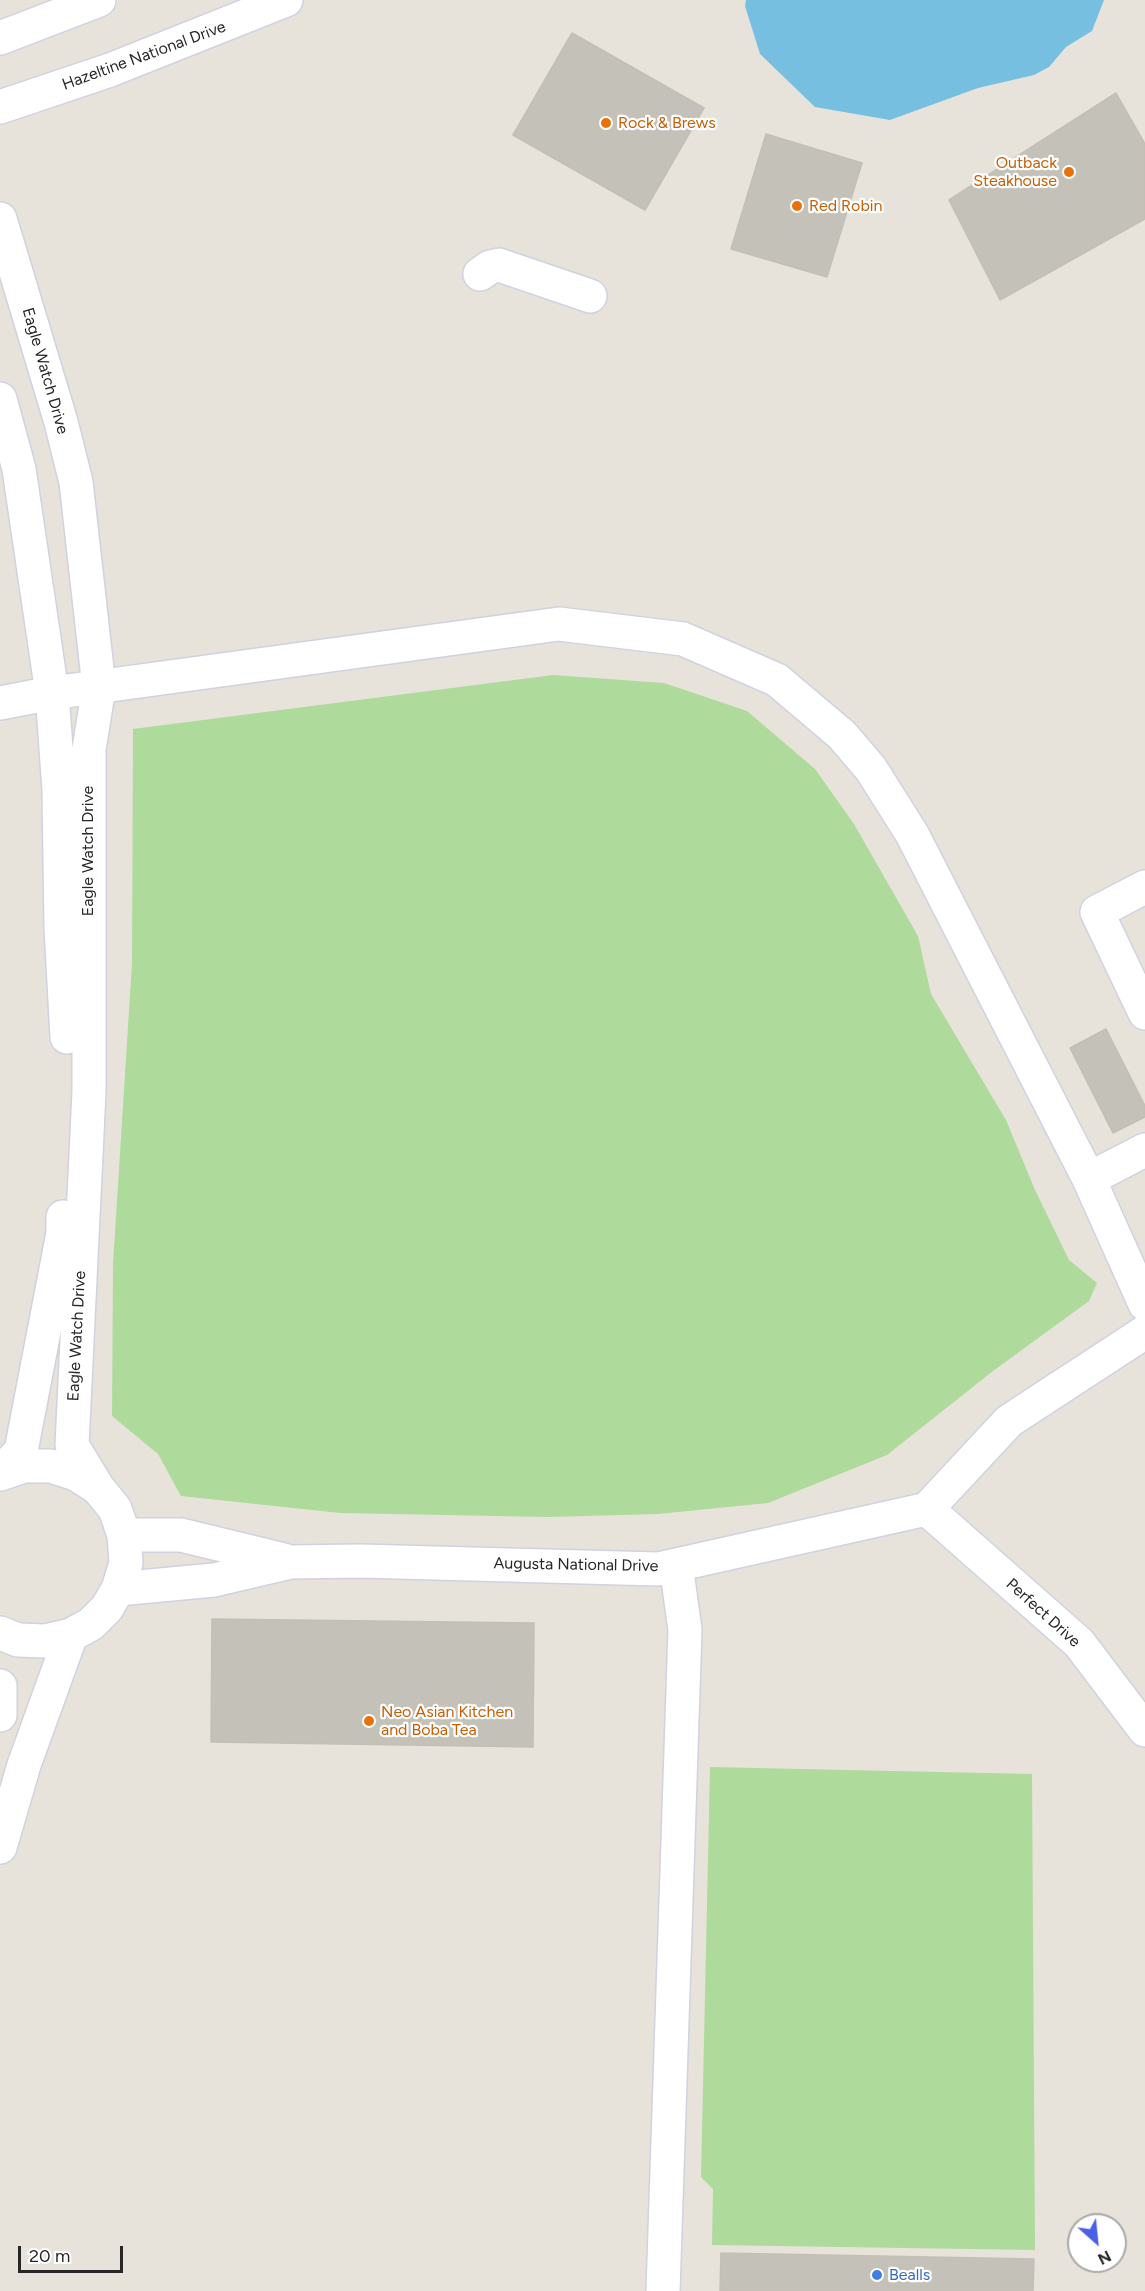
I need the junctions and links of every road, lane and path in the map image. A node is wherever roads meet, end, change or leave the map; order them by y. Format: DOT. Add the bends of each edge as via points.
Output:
graph roads {
  1 [pos="99,0"];
  2 [pos="286,0"];
  3 [pos="0,38"];
  4 [pos="0,107"];
  5 [pos="0,219"];
  6 [pos="480,274"];
  7 [pos="590,296"];
  8 [pos="0,399"];
  9 [pos="99,687"];
  10 [pos="52,693"];
  11 [pos="0,703"];
  12 [pos="1145,887"];
  13 [pos="1145,1013"];
  14 [pos="1145,1150"];
  15 [pos="1089,1179"];
  16 [pos="1145,1304"];
  17 [pos="1145,1332"];
  18 [pos="0,1473"];
  19 [pos="98,1488"];
  20 [pos="927,1509"];
  21 [pos="124,1535"];
  22 [pos="291,1562"];
  23 [pos="676,1565"];
  24 [pos="118,1589"];
  25 [pos="0,1633"];
  26 [pos="71,1635"];
  27 [pos="0,1686"];
  28 [pos="0,1715"];
  29 [pos="1145,1730"];
  30 [pos="0,1847"];
  31 [pos="663,2291"];
  1 -- 3 [label="street"];
  2 -- 4 [label="street, Hazeltine National Drive" via="120,67"];
  5 -- 9 [label="street, Eagle Watch Drive" via="76,482"];
  6 -- 7 [label="street" via="499,265"];
  8 -- 10 [label="street, Eagle Watch Drive" via="20,469"];
  9 -- 10 [label="street"];
  9 -- 15 [label="street" via="559,624 682,639 777,680 842,735 870,769 912,834"];
  9 -- 19 [label="street, Eagle Watch Drive" via="89,749 89,1099 72,1445"];
  10 -- 11 [label="street"];
  10 -- 18 [label="street, Eagle Watch Drive" via="69,1083 63,1233 21,1451"];
  12 -- 13 [label="street" via="1097,912"];
  14 -- 15 [label="street"];
  15 -- 16 [label="street"];
  17 -- 20 [label="street" via="1009,1421"];
  18 -- 19 [label="street, Eagle Watch Drive" via="24,1466 51,1466 76,1474"];
  19 -- 21 [label="street, Eagle Watch Drive" via="115,1509"];
  20 -- 23 [label="street, Augusta National Drive"];
  20 -- 29 [label="street, Perfect Drive" via="1079,1643"];
  21 -- 22 [label="street" via="181,1535"];
  21 -- 24 [label="street, Eagle Watch Drive" via="126,1563"];
  22 -- 23 [label="street, Augusta National Drive" via="658,1569"];
  22 -- 24 [label="street" via="214,1580"];
  23 -- 31 [label="street" via="685,1630"];
  24 -- 26 [label="street, Eagle Watch Drive" via="91,1624"];
  25 -- 26 [label="street, Eagle Watch Drive" via="18,1640 45,1641"];
  26 -- 30 [label="street" via="24,1765"];
  27 -- 28 [label="street"];
}
